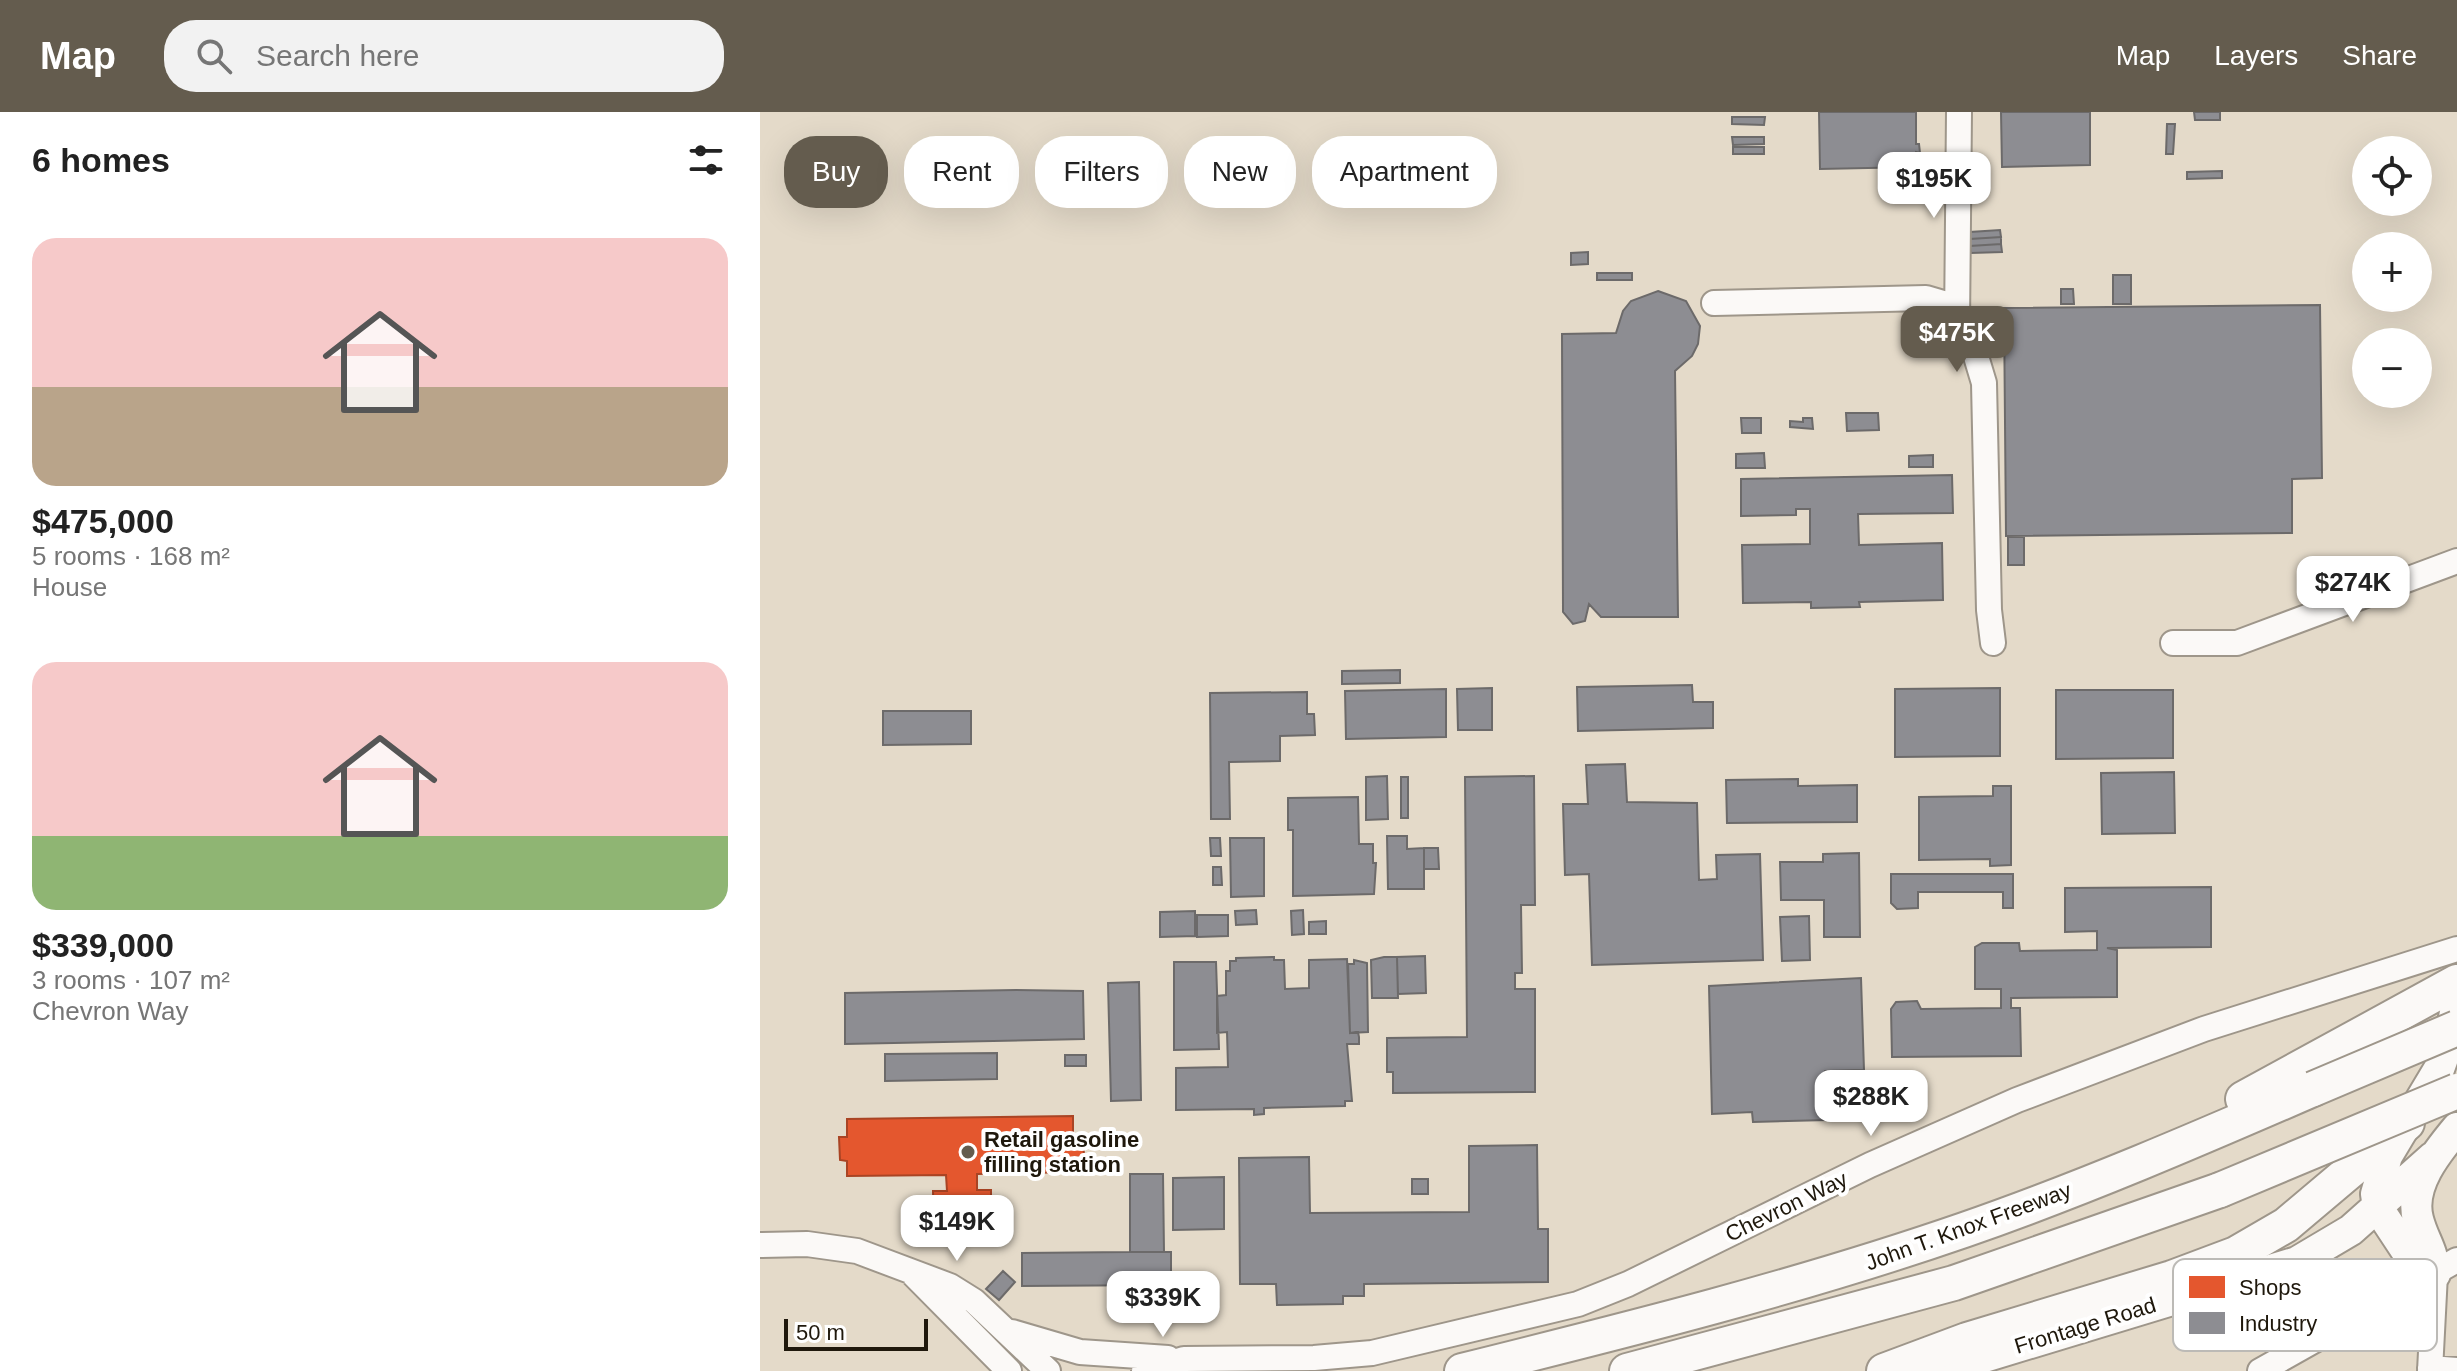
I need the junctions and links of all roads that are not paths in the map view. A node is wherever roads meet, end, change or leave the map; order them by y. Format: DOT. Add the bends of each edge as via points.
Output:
graph roads {
  1 [pos="1959,112"];
  2 [pos="1714,303"];
  3 [pos="1957,328"];
  4 [pos="2457,561"];
  5 [pos="1993,643"];
  6 [pos="2173,643"];
  7 [pos="2457,949"];
  8 [pos="2457,982"];
  9 [pos="2457,1002"];
  10 [pos="2457,1028"];
  11 [pos="2457,1091"];
  12 [pos="2407,1123"];
  13 [pos="2457,1128"];
  14 [pos="2433,1157"];
  15 [pos="2126,1167"];
  16 [pos="2378,1208"];
  17 [pos="760,1245"];
  18 [pos="2223,1259"];
  19 [pos="2301,1259"];
  20 [pos="2412,1259"];
  21 [pos="2446,1267"];
  22 [pos="914,1275"];
  23 [pos="2173,1278"];
  24 [pos="1954,1283"];
  25 [pos="2173,1300"];
  26 [pos="2437,1324"];
  27 [pos="1002,1326"];
  28 [pos="2296,1351"];
  29 [pos="1194,1359"];
  30 [pos="2430,1369"];
  31 [pos="2457,1370"];
  32 [pos="1009,1371"];
  33 [pos="1048,1371"];
  34 [pos="1144,1371"];
  35 [pos="1462,1371"];
  36 [pos="1627,1371"];
  37 [pos="1697,1371"];
  38 [pos="1884,1371"];
  39 [pos="1938,1371"];
  40 [pos="2260,1371"];
  1 -- 3 [label="street"];
  2 -- 3 [label="street" via="1926,298 1943,303"];
  3 -- 5 [label="street" via="1975,353 1984,383"];
  4 -- 6 [label="street" via="2237,643"];
  7 -- 29 [label="street, Chevron Way" via="2204,1029 2017,1100 1578,1304 1372,1353"];
  8 -- 15 [label="highway" via="2330,1048"];
  9 -- 12 [label="main road" via="2439,1069"];
  10 -- 15 [label="highway, John T. Knox Freeway, bridge"];
  11 -- 24 [label="highway, John T. Knox Freeway, bridge" via="2220,1190"];
  12 -- 16 [label="main road" via="2379,1174"];
  12 -- 18 [label="highway" via="2286,1225"];
  13 -- 14 [label="main road"];
  14 -- 16 [label="main road, Frontage Road"];
  14 -- 21 [label="main road" via="2416,1205 2420,1226"];
  15 -- 35 [label="highway, John T. Knox Freeway" via="1968,1229 1846,1269"];
  16 -- 19 [label="main road, Frontage Road"];
  16 -- 20 [label="main road"];
  17 -- 22 [label="street" via="846,1249"];
  21 -- 26 [label="street"];
  22 -- 27 [label="street" via="950,1286"];
  22 -- 32 [label="street"];
  23 -- 38 [label="highway" via="1976,1337"];
  24 -- 36 [label="highway, John T. Knox Freeway"];
  24 -- 37 [label="highway"];
  25 -- 39 [label="main road, Frontage Road"];
  27 -- 29 [label="street" via="1025,1338 1080,1352"];
  27 -- 33 [label="street"];
  28 -- 40 [label="street"];
  29 -- 34 [label="street, Chevron Way"];
  30 -- 31 [label="street"];
}
